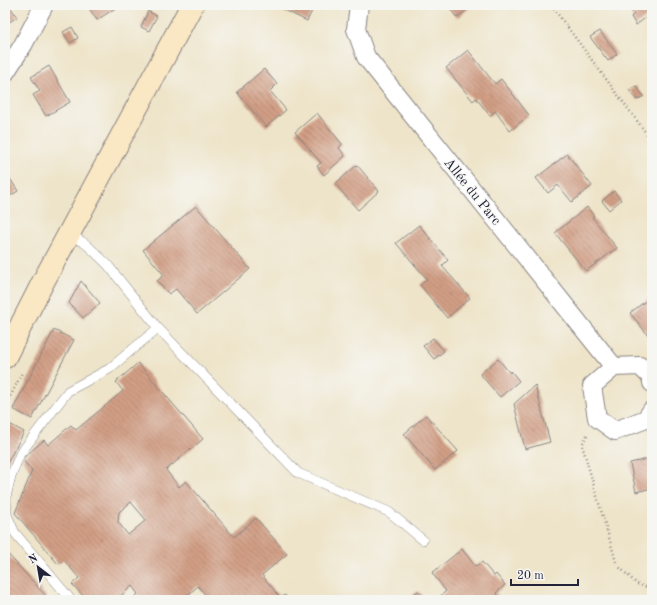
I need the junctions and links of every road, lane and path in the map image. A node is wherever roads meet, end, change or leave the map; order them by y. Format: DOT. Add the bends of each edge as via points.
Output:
graph roads {
  1 [pos="44,5"];
  2 [pos="192,5"];
  3 [pos="359,5"];
  4 [pos="551,5"];
  5 [pos="5,73"];
  6 [pos="652,141"];
  7 [pos="69,234"];
  8 [pos="158,328"];
  9 [pos="5,357"];
  10 [pos="614,367"];
  11 [pos="652,383"];
  12 [pos="652,410"];
  13 [pos="597,418"];
  14 [pos="423,540"];
  15 [pos="652,589"];
  16 [pos="71,600"];
  1 -- 5 [label="street"];
  2 -- 7 [label="main road"];
  3 -- 10 [label="street, Allée du Parc" via="356,29 366,57"];
  4 -- 6 [label="path"];
  7 -- 8 [label="lane" via="86,244 108,264"];
  7 -- 9 [label="main road"];
  8 -- 14 [label="lane" via="298,473 390,512"];
  8 -- 16 [label="lane" via="109,369 68,390 20,454 11,476 6,497 7,515 15,534"];
  10 -- 11 [label="street" via="640,366 652,378"];
  10 -- 13 [label="street" via="592,386"];
  12 -- 13 [label="street" via="646,419 615,430"];
  13 -- 15 [label="path" via="582,445 617,565 637,584"];
}
